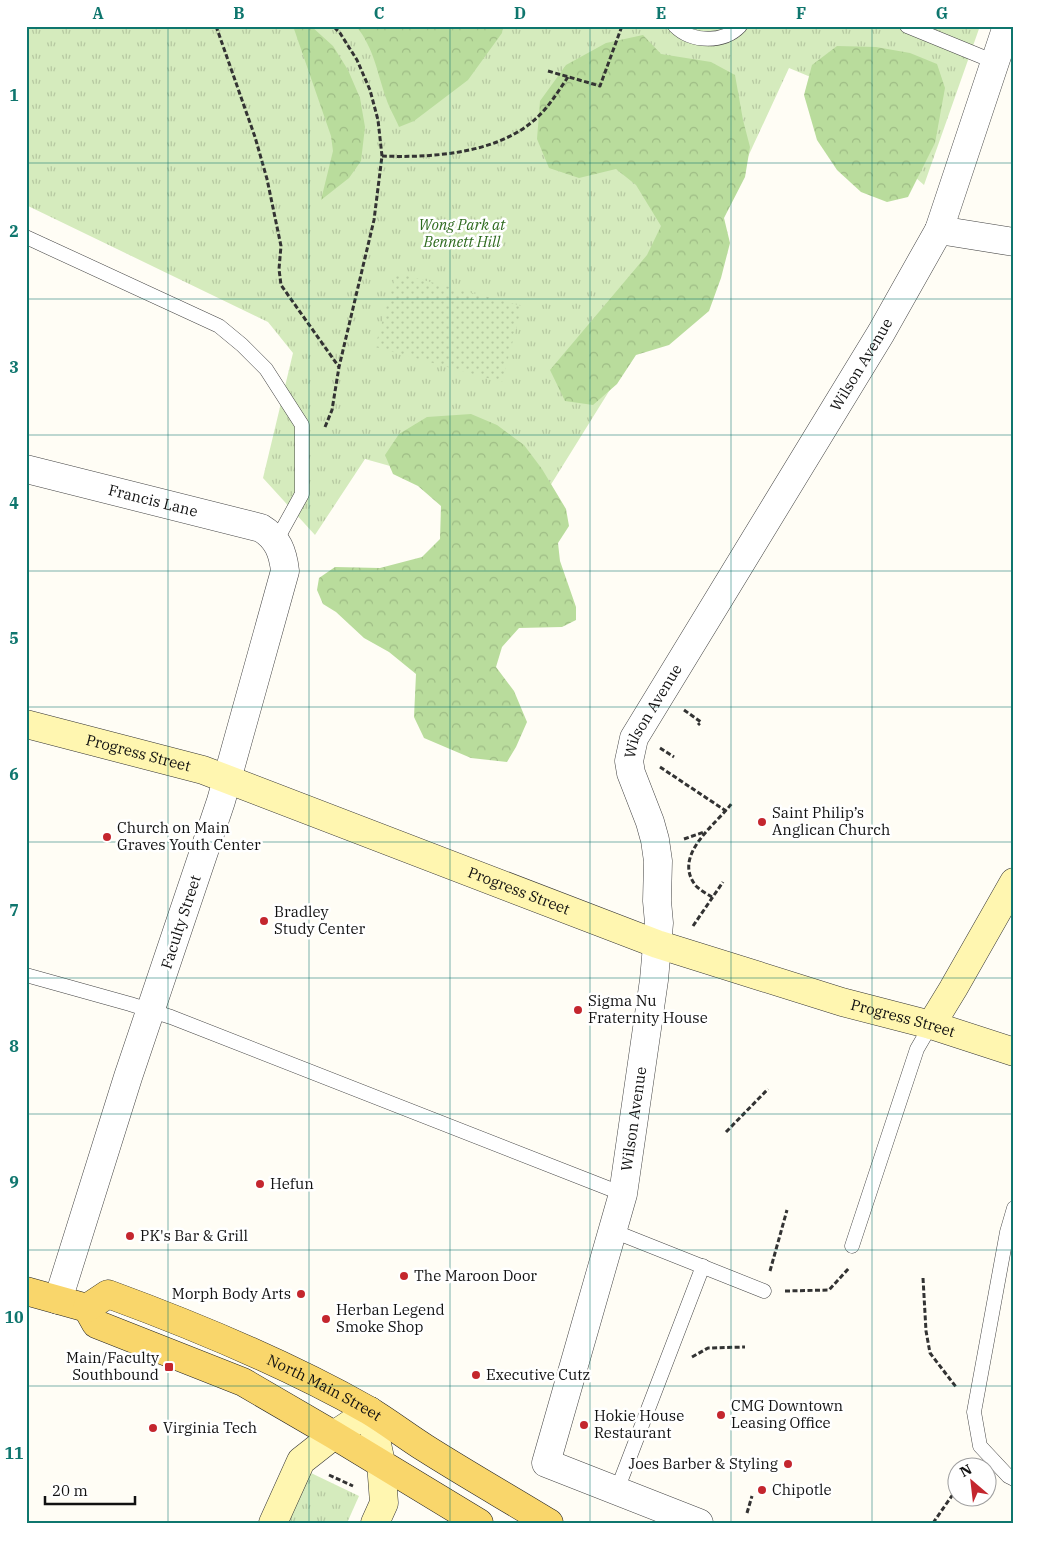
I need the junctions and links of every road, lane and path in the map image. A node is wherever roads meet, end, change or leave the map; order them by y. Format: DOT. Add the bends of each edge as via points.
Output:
graph roads {
  1 [pos="216,26"];
  2 [pos="333,26"];
  3 [pos="622,26"];
  4 [pos="675,26"];
  5 [pos="740,26"];
  6 [pos="907,26"];
  7 [pos="1007,26"];
  8 [pos="995,62"];
  9 [pos="548,71"];
  10 [pos="568,77"];
  11 [pos="382,156"];
  12 [pos="939,230"];
  13 [pos="26,237"];
  14 [pos="1014,242"];
  15 [pos="339,367"];
  16 [pos="325,429"];
  17 [pos="26,469"];
  18 [pos="276,541"];
  19 [pos="679,707"];
  20 [pos="26,724"];
  21 [pos="698,725"];
  22 [pos="656,745"];
  23 [pos="674,757"];
  24 [pos="652,762"];
  25 [pos="228,779"];
  26 [pos="732,803"];
  27 [pos="726,811"];
  28 [pos="704,832"];
  29 [pos="677,840"];
  30 [pos="724,882"];
  31 [pos="1014,882"];
  32 [pos="712,897"];
  33 [pos="690,930"];
  34 [pos="657,944"];
  35 [pos="26,975"];
  36 [pos="151,1011"];
  37 [pos="931,1025"];
  38 [pos="1014,1052"];
  39 [pos="768,1089"];
  40 [pos="726,1132"];
  41 [pos="623,1194"];
  42 [pos="1014,1208"];
  43 [pos="787,1210"];
  44 [pos="613,1231"];
  45 [pos="852,1246"];
  46 [pos="852,1265"];
  47 [pos="703,1266"];
  48 [pos="923,1278"];
  49 [pos="26,1291"];
  50 [pos="764,1291"];
  51 [pos="58,1300"];
  52 [pos="87,1308"];
  53 [pos="745,1347"];
  54 [pos="708,1348"];
  55 [pos="370,1411"];
  56 [pos="974,1412"];
  57 [pos="334,1435"];
  58 [pos="381,1463"];
  59 [pos="323,1471"];
  60 [pos="1014,1479"];
  61 [pos="357,1487"];
  62 [pos="617,1490"];
  63 [pos="752,1496"];
  64 [pos="948,1501"];
  65 [pos="747,1513"];
  66 [pos="273,1523"];
  67 [pos="375,1523"];
  68 [pos="479,1523"];
  69 [pos="549,1523"];
  70 [pos="699,1523"];
  71 [pos="933,1523"];
  1 -- 15 [label="path" via="255,136 269,187 281,246 281,286"];
  2 -- 11 [label="path" via="357,60 370,90 378,120"];
  3 -- 10 [label="path" via="600,86"];
  4 -- 5 [label="lane" via="692,37 708,39 724,37"];
  6 -- 8 [label="lane"];
  7 -- 8 [label="street, Wilson Avenue"];
  8 -- 12 [label="street, Wilson Avenue"];
  9 -- 10 [label="path"];
  10 -- 11 [label="path" via="533,122 508,138 457,152"];
  11 -- 15 [label="path" via="374,220"];
  12 -- 14 [label="street"];
  12 -- 34 [label="street, Wilson Avenue" via="881,333 634,738 629,761 631,773 653,831 658,861"];
  13 -- 18 [label="lane" via="219,326 266,368 302,425 302,494"];
  15 -- 16 [label="path" via="332,410"];
  17 -- 18 [label="street, Francis Lane" via="261,528"];
  18 -- 25 [label="street, Faculty Street" via="283,553 285,571"];
  19 -- 21 [label="path" via="701,722"];
  20 -- 25 [label="street, Progress Street"];
  22 -- 23 [label="path"];
  24 -- 27 [label="path"];
  25 -- 34 [label="street, Progress Street"];
  25 -- 36 [label="street, Faculty Street"];
  26 -- 27 [label="path"];
  27 -- 28 [label="path"];
  28 -- 29 [label="path"];
  28 -- 32 [label="path" via="689,864 696,886"];
  30 -- 32 [label="path"];
  31 -- 37 [label="street"];
  32 -- 33 [label="path"];
  34 -- 37 [label="street, Progress Street" via="842,1002"];
  34 -- 41 [label="street, Wilson Avenue"];
  35 -- 36 [label="lane"];
  36 -- 41 [label="lane"];
  36 -- 51 [label="street, Faculty Street"];
  37 -- 38 [label="street, Progress Street"];
  37 -- 45 [label="lane" via="917,1049"];
  39 -- 40 [label="path"];
  41 -- 44 [label="street, Wilson Avenue"];
  42 -- 56 [label="lane"];
  43 -- 50 [label="path"];
  44 -- 47 [label="lane"];
  44 -- 62 [label="street, Wilson Avenue" via="546,1463"];
  46 -- 50 [label="path" via="829,1290"];
  47 -- 50 [label="lane"];
  47 -- 62 [label="lane"];
  48 -- 56 [label="path" via="930,1353"];
  49 -- 51 [label="main road"];
  51 -- 52 [label="main road"];
  52 -- 55 [label="main road, North Main Street" via="108,1294 185,1322 297,1372"];
  52 -- 57 [label="main road" via="96,1324 243,1382"];
  53 -- 54 [label="path"];
  55 -- 57 [label="street"];
  55 -- 58 [label="street"];
  55 -- 69 [label="main road, North Main Street"];
  56 -- 60 [label="lane" via="980,1446"];
  57 -- 58 [label="main road"];
  57 -- 66 [label="street" via="301,1461"];
  58 -- 67 [label="street" via="384,1503"];
  58 -- 68 [label="main road"];
  59 -- 61 [label="path"];
  62 -- 70 [label="street"];
  63 -- 65 [label="path"];
  64 -- 71 [label="path"];
}
